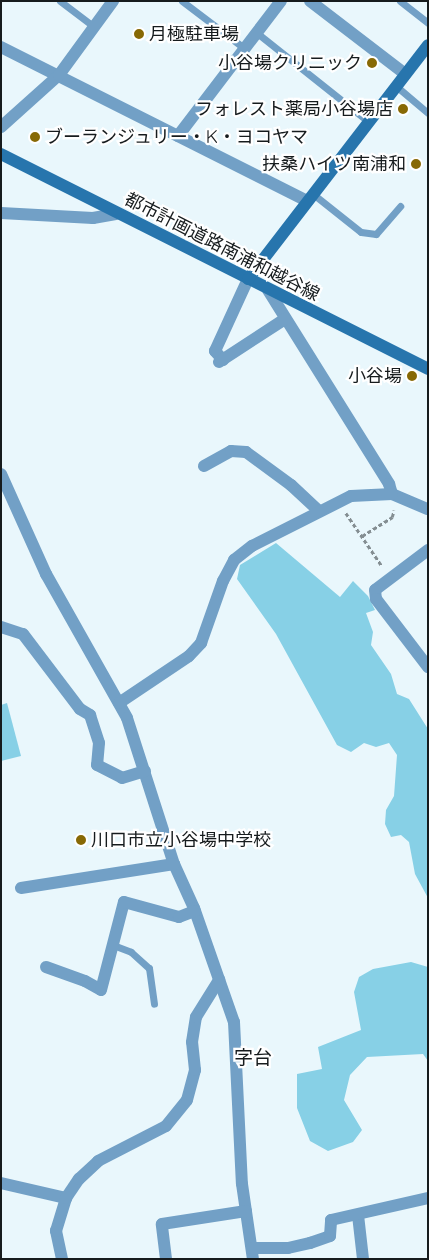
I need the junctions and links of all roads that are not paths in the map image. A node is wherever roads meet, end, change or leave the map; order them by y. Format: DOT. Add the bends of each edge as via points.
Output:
graph roads {
  1 [pos="60,1"];
  2 [pos="113,1"];
  3 [pos="182,1"];
  4 [pos="281,1"];
  5 [pos="310,1"];
  6 [pos="400,1"];
  7 [pos="428,23"];
  8 [pos="93,26"];
  9 [pos="256,32"];
  10 [pos="428,45"];
  11 [pos="1,47"];
  12 [pos="244,48"];
  13 [pos="405,74"];
  14 [pos="59,75"];
  15 [pos="396,86"];
  16 [pos="428,113"];
  17 [pos="369,122"];
  18 [pos="1,127"];
  19 [pos="178,136"];
  20 [pos="1,154"];
  21 [pos="310,197"];
  22 [pos="400,206"];
  23 [pos="1,213"];
  24 [pos="116,214"];
  25 [pos="248,279"];
  26 [pos="268,290"];
  27 [pos="284,319"];
  28 [pos="428,369"];
  29 [pos="204,466"];
  30 [pos="1,474"];
  31 [pos="394,495"];
  32 [pos="428,509"];
  33 [pos="319,511"];
  34 [pos="428,550"];
  35 [pos="1,628"];
  36 [pos="428,667"];
  37 [pos="119,703"];
  38 [pos="145,771"];
  39 [pos="174,864"];
  40 [pos="21,888"];
  41 [pos="195,911"];
  42 [pos="113,945"];
  43 [pos="46,967"];
  44 [pos="220,980"];
  45 [pos="154,1004"];
  46 [pos="1,1183"];
  47 [pos="66,1198"];
  48 [pos="426,1202"];
  49 [pos="246,1211"];
  50 [pos="358,1215"];
  51 [pos="252,1254"];
  52 [pos="62,1259"];
  53 [pos="166,1259"];
  54 [pos="363,1259"];
  1 -- 8 [label="lane"];
  2 -- 8 [label="street"];
  3 -- 12 [label="lane"];
  4 -- 9 [label="street"];
  5 -- 13 [label="street"];
  6 -- 7 [label="lane"];
  8 -- 14 [label="street"];
  9 -- 12 [label="street"];
  9 -- 17 [label="lane"];
  10 -- 13 [label="street"];
  11 -- 14 [label="street"];
  12 -- 19 [label="street"];
  13 -- 15 [label="street"];
  14 -- 18 [label="street"];
  14 -- 19 [label="street"];
  15 -- 16 [label="lane"];
  15 -- 17 [label="street"];
  17 -- 21 [label="street"];
  19 -- 21 [label="street"];
  20 -- 24 [label="street, 都市計画道路南浦和越谷線"];
  21 -- 22 [label="lane" via="361,232 376,234"];
  21 -- 25 [label="street"];
  23 -- 24 [label="street" via="93,218"];
  24 -- 25 [label="street, 都市計画道路南浦和越谷線"];
  25 -- 26 [label="street, 都市計画道路南浦和越谷線"];
  25 -- 27 [label="street" via="215,351 221,361"];
  26 -- 27 [label="street"];
  26 -- 28 [label="street, 都市計画道路南浦和越谷線"];
  27 -- 31 [label="street"];
  29 -- 33 [label="street" via="231,451 246,452 283,478"];
  30 -- 37 [label="street" via="46,574"];
  31 -- 32 [label="street"];
  31 -- 33 [label="street" via="351,496"];
  33 -- 37 [label="street" via="252,546 234,560 201,643 189,656"];
  34 -- 36 [label="street" via="375,590 376,600"];
  35 -- 38 [label="street" via="23,634 80,709 90,715 99,743 96,765 122,778"];
  37 -- 38 [label="street"];
  38 -- 39 [label="street"];
  39 -- 40 [label="street"];
  39 -- 41 [label="street"];
  41 -- 42 [label="street" via="179,917 124,902"];
  41 -- 44 [label="street"];
  42 -- 43 [label="street" via="100,990 85,980"];
  42 -- 45 [label="lane" via="131,952 149,968"];
  44 -- 47 [label="street" via="196,1017 192,1042 195,1070 187,1100 166,1126 98,1160"];
  44 -- 49 [label="street" via="234,1022"];
  46 -- 47 [label="street"];
  47 -- 52 [label="street" via="56,1231"];
  48 -- 50 [label="street"];
  49 -- 51 [label="street"];
  49 -- 53 [label="street" via="162,1224"];
  50 -- 51 [label="street" via="331,1220 330,1236"];
  50 -- 54 [label="street"];
}
